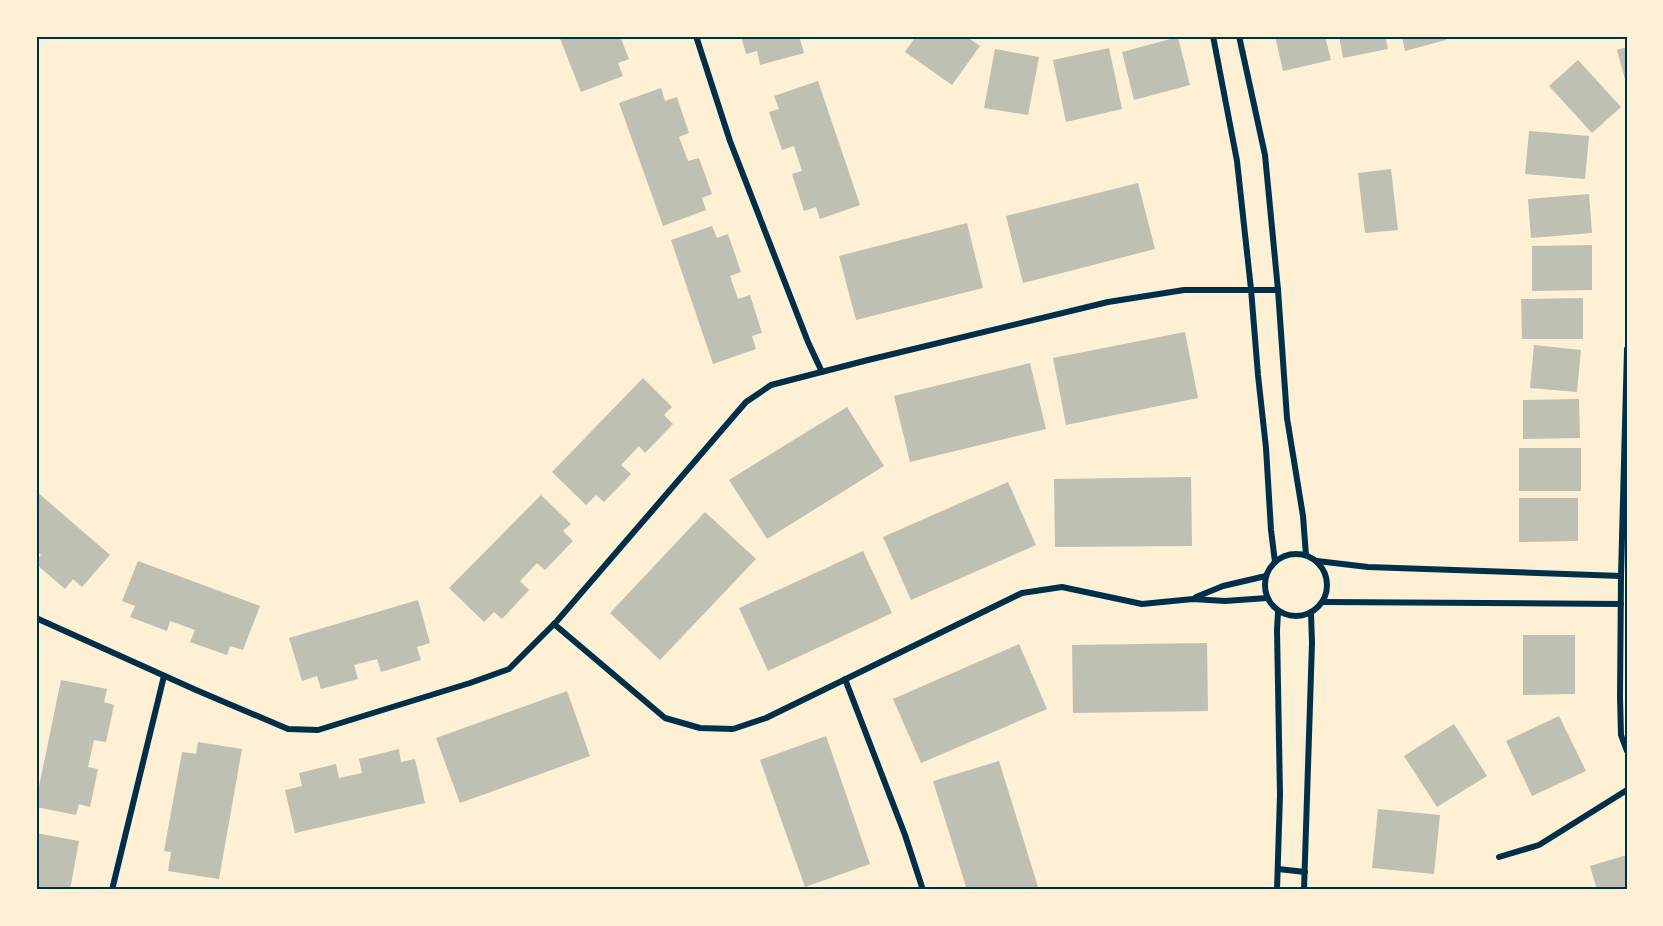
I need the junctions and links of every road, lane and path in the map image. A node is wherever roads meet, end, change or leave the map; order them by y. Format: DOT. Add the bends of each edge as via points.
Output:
graph roads {
  1 [pos="696,36"];
  2 [pos="1213,36"];
  3 [pos="1239,36"];
  4 [pos="1251,289"];
  5 [pos="1278,290"];
  6 [pos="1627,349"];
  7 [pos="822,372"];
  8 [pos="1306,555"];
  9 [pos="1317,561"];
  10 [pos="1275,562"];
  11 [pos="1266,576"];
  12 [pos="1621,576"];
  13 [pos="1267,598"];
  14 [pos="1193,599"];
  15 [pos="1323,602"];
  16 [pos="1620,604"];
  17 [pos="1278,612"];
  18 [pos="1311,614"];
  19 [pos="36,618"];
  20 [pos="554,624"];
  21 [pos="164,676"];
  22 [pos="845,679"];
  23 [pos="1627,752"];
  24 [pos="1627,790"];
  25 [pos="1499,857"];
  26 [pos="1278,869"];
  27 [pos="1305,872"];
  28 [pos="111,890"];
  29 [pos="923,890"];
  30 [pos="1277,890"];
  31 [pos="1304,890"];
  1 -- 7 [label="street" via="730,141"];
  2 -- 4 [label="street" via="1237,161"];
  3 -- 5 [label="street" via="1265,155"];
  4 -- 5 [label="street"];
  4 -- 7 [label="street" via="1184,290 1108,302"];
  4 -- 10 [label="street"];
  5 -- 8 [label="street" via="1287,418"];
  6 -- 12 [label="street"];
  7 -- 20 [label="street" via="771,385 746,402"];
  8 -- 9 [label="street"];
  8 -- 10 [label="street" via="1285,556"];
  9 -- 12 [label="street" via="1368,567"];
  9 -- 15 [label="street" via="1326,574 1328,588"];
  10 -- 11 [label="street"];
  11 -- 13 [label="street"];
  11 -- 14 [label="street" via="1223,586"];
  12 -- 16 [label="street"];
  13 -- 14 [label="street"];
  13 -- 17 [label="street"];
  14 -- 22 [label="street" via="1142,604 1062,587 1022,593"];
  15 -- 16 [label="street"];
  15 -- 18 [label="street"];
  16 -- 23 [label="street" via="1621,735"];
  17 -- 18 [label="street" via="1294,617"];
  17 -- 26 [label="street"];
  18 -- 27 [label="street"];
  19 -- 21 [label="street"];
  20 -- 21 [label="street" via="509,669 318,730 288,729"];
  20 -- 22 [label="street" via="665,718 700,728 744,726"];
  21 -- 28 [label="street"];
  22 -- 29 [label="street"];
  24 -- 25 [label="street" via="1539,845"];
  26 -- 27 [label="street"];
  26 -- 30 [label="street"];
  27 -- 31 [label="street"];
}
